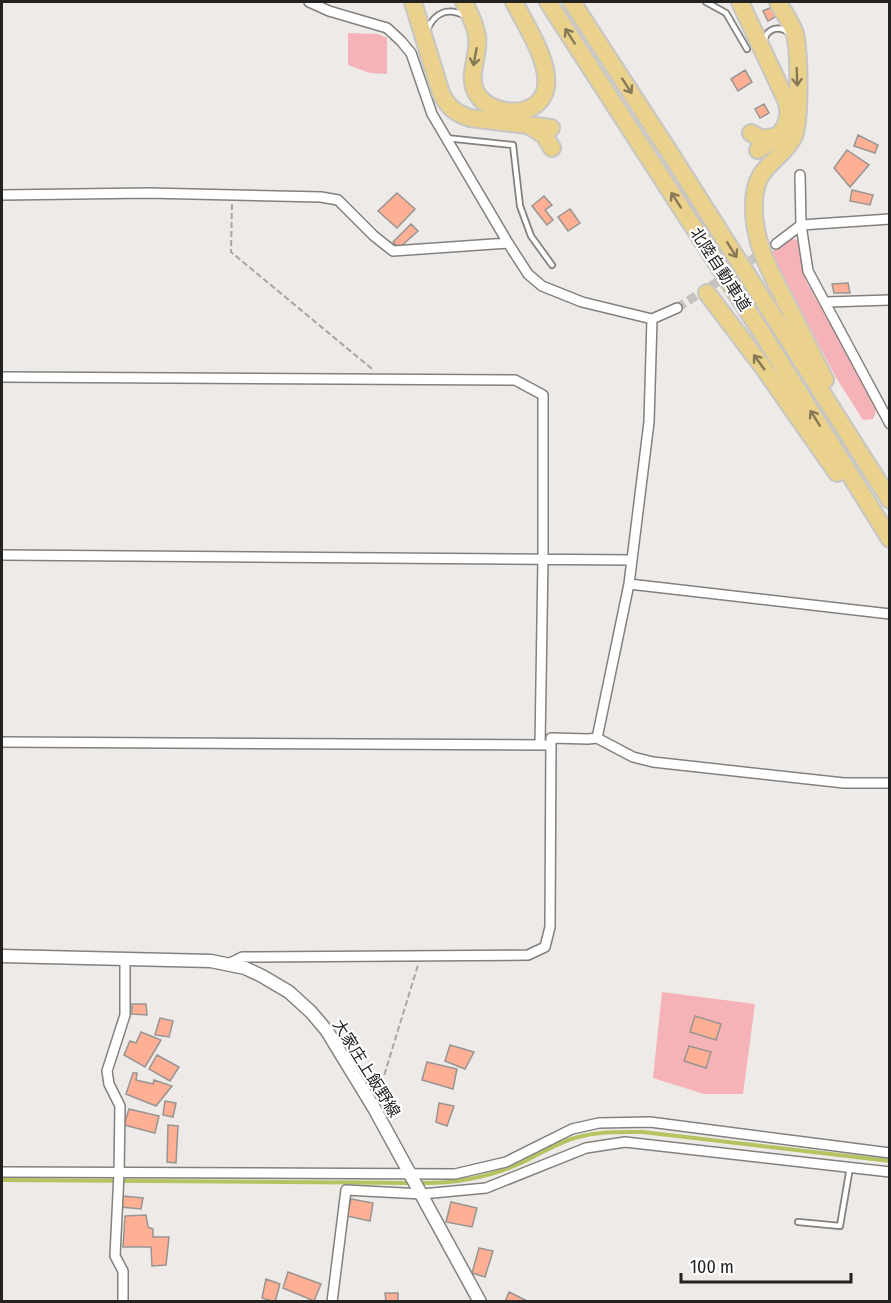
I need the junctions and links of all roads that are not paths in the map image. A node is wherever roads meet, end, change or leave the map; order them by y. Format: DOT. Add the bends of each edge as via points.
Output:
graph roads {
  1 [pos="309,2"];
  2 [pos="413,2"];
  3 [pos="464,2"];
  4 [pos="514,2"];
  5 [pos="548,2"];
  6 [pos="572,2"];
  7 [pos="706,2"];
  8 [pos="740,2"];
  9 [pos="778,2"];
  10 [pos="473,21"];
  11 [pos="424,35"];
  12 [pos="796,46"];
  13 [pos="755,49"];
  14 [pos="528,125"];
  15 [pos="550,128"];
  16 [pos="751,133"];
  17 [pos="778,136"];
  18 [pos="446,138"];
  19 [pos="552,148"];
  20 [pos="758,150"];
  21 [pos="800,175"];
  22 [pos="2,195"];
  23 [pos="890,219"];
  24 [pos="801,225"];
  25 [pos="508,243"];
  26 [pos="776,244"];
  27 [pos="552,265"];
  28 [pos="707,293"];
  29 [pos="890,300"];
  30 [pos="826,303"];
  31 [pos="677,308"];
  32 [pos="652,319"];
  33 [pos="2,377"];
  34 [pos="890,424"];
  35 [pos="890,491"];
  36 [pos="890,500"];
  37 [pos="890,539"];
  38 [pos="890,547"];
  39 [pos="2,555"];
  40 [pos="543,559"];
  41 [pos="632,560"];
  42 [pos="629,584"];
  43 [pos="890,614"];
  44 [pos="597,738"];
  45 [pos="2,742"];
  46 [pos="540,745"];
  47 [pos="551,746"];
  48 [pos="890,783"];
  49 [pos="2,956"];
  50 [pos="126,958"];
  51 [pos="228,964"];
  52 [pos="890,1153"];
  53 [pos="850,1167"];
  54 [pos="2,1172"];
  55 [pos="890,1172"];
  56 [pos="119,1173"];
  57 [pos="347,1173"];
  58 [pos="412,1176"];
  59 [pos="346,1190"];
  60 [pos="421,1192"];
  61 [pos="798,1222"];
  62 [pos="123,1302"];
  63 [pos="332,1302"];
  64 [pos="480,1302"];
  1 -- 18 [label="street" via="387,28 402,41 411,53 426,99"];
  2 -- 11 [label="highway"];
  3 -- 10 [label="highway"];
  10 -- 4 [label="highway, one-way" via="477,49 472,83 477,93 492,108 529,109 542,97 546,76 538,49"];
  37 -- 5 [label="highway, 北陸自動車道, one-way"];
  6 -- 36 [label="highway, 北陸自動車道, one-way"];
  7 -- 13 [label="lane" via="726,12"];
  8 -- 13 [label="highway"];
  9 -- 12 [label="highway"];
  10 -- 11 [label="lane" via="457,12 443,12 432,20"];
  11 -- 14 [label="highway" via="448,106 470,118"];
  12 -- 13 [label="lane" via="788,31 775,28"];
  12 -- 35 [label="highway, one-way" via="798,126 789,145 759,178 754,202 758,239 824,378"];
  13 -- 17 [label="highway" via="788,102 790,111"];
  14 -- 15 [label="highway"];
  14 -- 19 [label="highway" via="544,135"];
  16 -- 17 [label="highway" via="762,139"];
  17 -- 20 [label="highway"];
  18 -- 25 [label="street"];
  18 -- 27 [label="lane" via="513,145 520,206 531,236"];
  21 -- 24 [label="street"];
  22 -- 25 [label="street" via="321,197 338,200 393,251"];
  23 -- 24 [label="street"];
  24 -- 26 [label="street"];
  24 -- 30 [label="street" via="808,271"];
  25 -- 32 [label="street" via="528,274 542,286 582,302"];
  38 -- 28 [label="highway, one-way"];
  29 -- 30 [label="street"];
  30 -- 34 [label="street"];
  31 -- 32 [label="street"];
  32 -- 41 [label="street" via="649,422"];
  33 -- 40 [label="street" via="515,380 543,395"];
  39 -- 40 [label="street"];
  40 -- 41 [label="street"];
  40 -- 46 [label="street"];
  41 -- 42 [label="street"];
  42 -- 43 [label="street"];
  42 -- 44 [label="street"];
  44 -- 47 [label="street" via="551,738"];
  44 -- 48 [label="street" via="633,757 653,762 844,783"];
  45 -- 46 [label="street"];
  46 -- 47 [label="street"];
  47 -- 51 [label="street" via="550,927 545,947 528,955 242,957"];
  49 -- 50 [label="main road, 大家庄上飯野線"];
  50 -- 51 [label="main road, 大家庄上飯野線" via="195,959"];
  50 -- 56 [label="street" via="125,1015 107,1071 120,1106"];
  51 -- 58 [label="main road, 大家庄上飯野線" via="245,968 289,992 327,1031"];
  52 -- 58 [label="street" via="671,1125 599,1123 572,1129 506,1162 455,1174"];
  53 -- 55 [label="street"];
  53 -- 60 [label="street" via="625,1142 586,1148 486,1188"];
  53 -- 61 [label="lane" via="840,1226"];
  54 -- 56 [label="street"];
  56 -- 57 [label="street"];
  56 -- 62 [label="street" via="116,1256 123,1271"];
  57 -- 58 [label="street"];
  57 -- 59 [label="street"];
  58 -- 60 [label="main road, 大家庄上飯野線"];
  59 -- 60 [label="street"];
  59 -- 63 [label="street"];
  60 -- 64 [label="main road, 大家庄上飯野線"];
}
